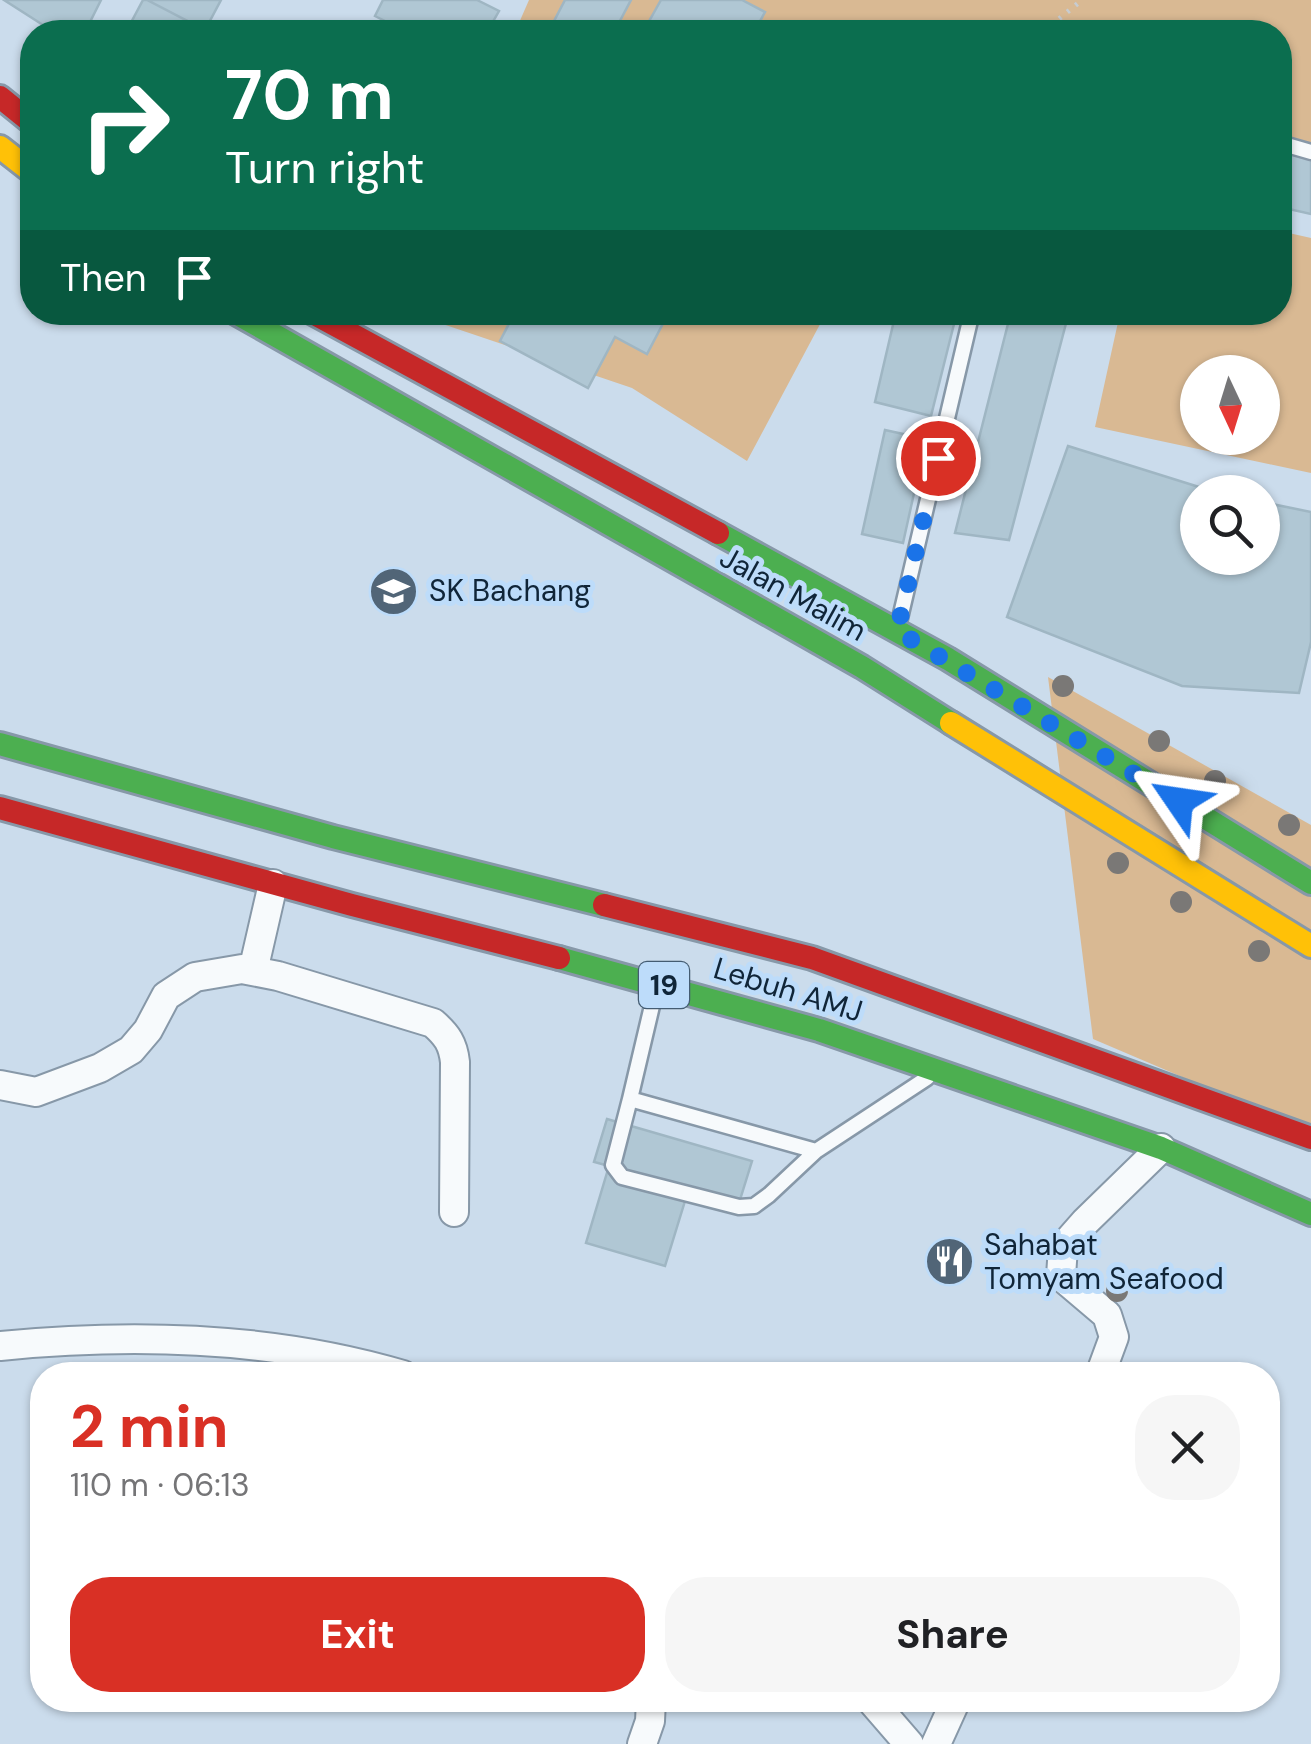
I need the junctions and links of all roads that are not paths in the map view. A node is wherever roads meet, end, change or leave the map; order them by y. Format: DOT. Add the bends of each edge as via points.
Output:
graph roads {
  1 [pos="0,98"];
  2 [pos="20,114"];
  3 [pos="0,146"];
  4 [pos="20,162"];
  5 [pos="257,325"];
  6 [pos="335,325"];
  7 [pos="969,325"];
  8 [pos="897,631"];
  9 [pos="0,744"];
  10 [pos="0,808"];
  11 [pos="1311,883"];
  12 [pos="273,884"];
  13 [pos="1311,946"];
  14 [pos="253,971"];
  15 [pos="658,983"];
  16 [pos="940,1069"];
  17 [pos="0,1085"];
  18 [pos="630,1099"];
  19 [pos="1311,1138"];
  20 [pos="1160,1148"];
  21 [pos="816,1151"];
  22 [pos="454,1212"];
  23 [pos="1311,1214"];
  24 [pos="0,1346"];
  25 [pos="360,1362"];
  26 [pos="1105,1362"];
  27 [pos="650,1712"];
  28 [pos="881,1712"];
  29 [pos="951,1712"];
  30 [pos="642,1744"];
  31 [pos="909,1744"];
  32 [pos="936,1744"];
  1 -- 2 [label="main road"];
  3 -- 4 [label="main road"];
  5 -- 13 [label="main road, Jalan Malim" via="876,676"];
  6 -- 8 [label="main road, Jalan Malim"];
  7 -- 8 [label="lane"];
  8 -- 11 [label="main road, Jalan Malim"];
  9 -- 19 [label="main road, Lebuh AMJ / 19" via="812,958"];
  10 -- 12 [label="main road, Lebuh AMJ / 19"];
  12 -- 14 [label="street"];
  12 -- 15 [label="main road, Lebuh AMJ / 19"];
  14 -- 17 [label="street" via="196,978 166,996 131,1050 100,1068 36,1092"];
  14 -- 22 [label="street" via="433,1024 445,1034 455,1062"];
  15 -- 16 [label="main road, Lebuh AMJ / 19"];
  15 -- 18 [label="lane"];
  16 -- 20 [label="main road, Lebuh AMJ / 19"];
  16 -- 21 [label="lane"];
  18 -- 21 [label="lane"];
  18 -- 21 [label="lane" via="613,1166 622,1177 754,1206"];
  20 -- 23 [label="main road, Lebuh AMJ / 19"];
  20 -- 26 [label="street" via="1063,1247 1061,1276 1107,1316 1114,1336"];
  24 -- 25 [label="street" via="180,1341"];
  27 -- 30 [label="street"];
  28 -- 31 [label="street"];
  29 -- 32 [label="street"];
}
